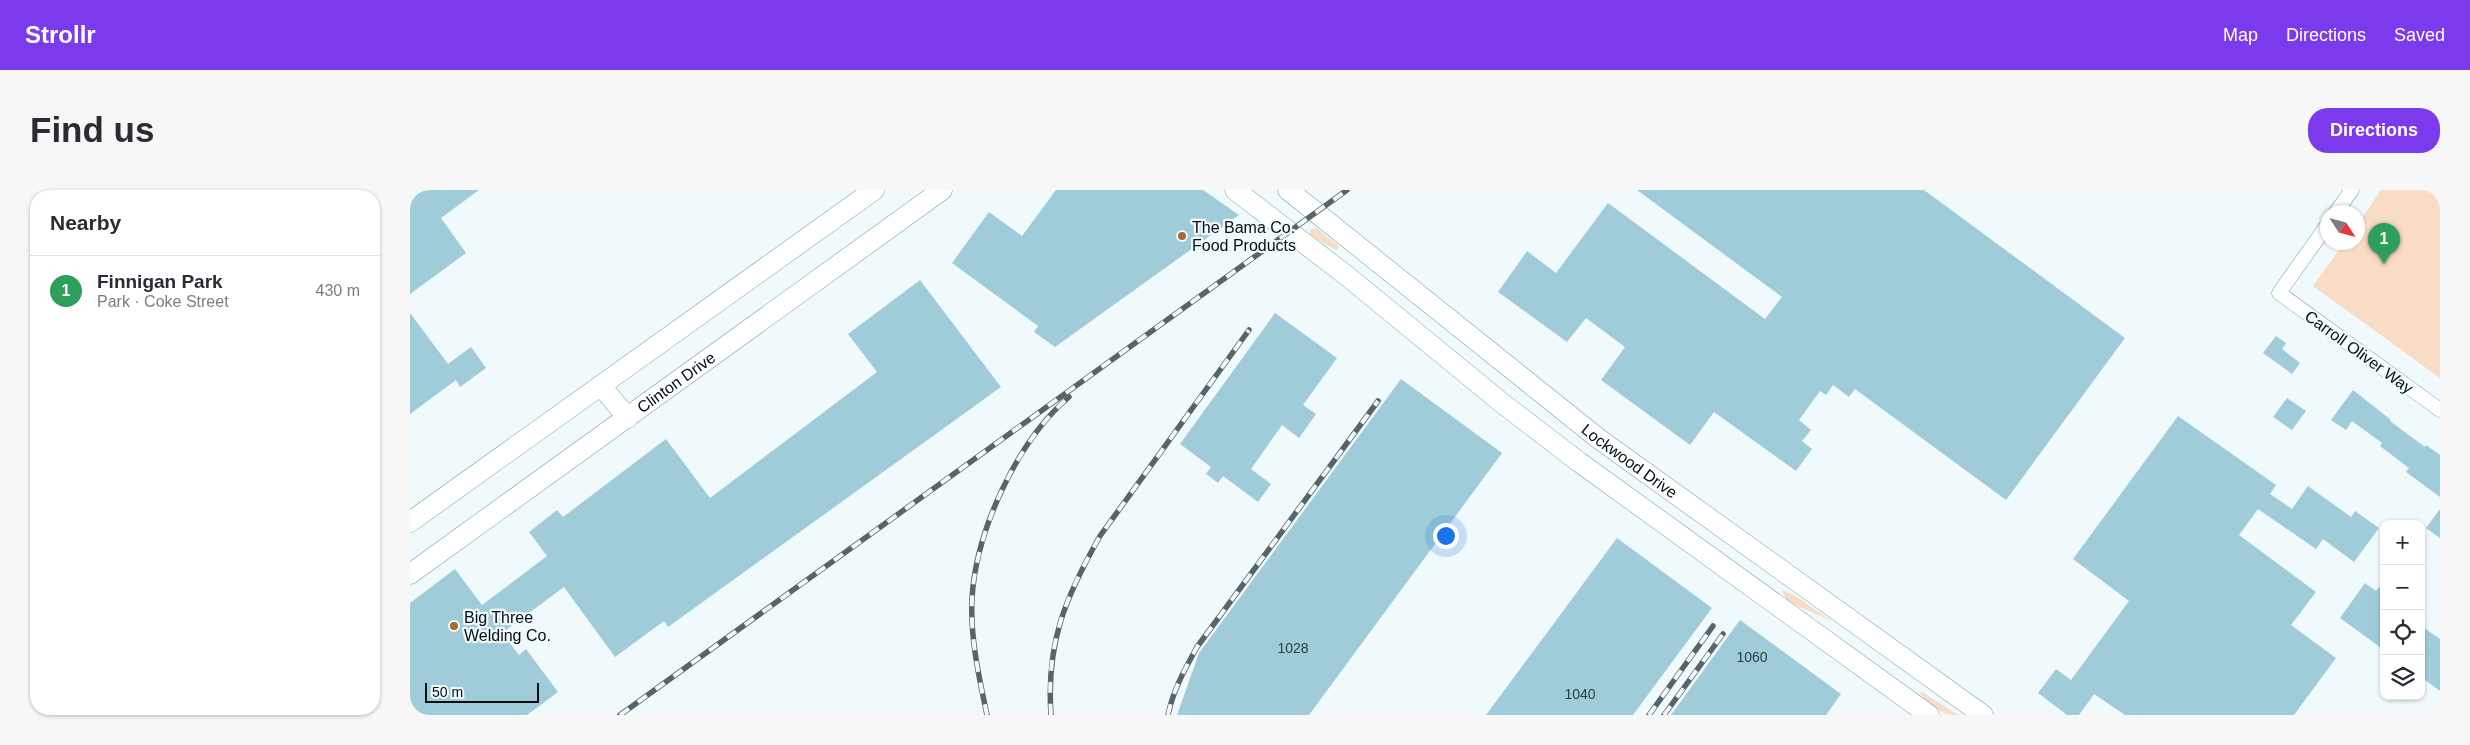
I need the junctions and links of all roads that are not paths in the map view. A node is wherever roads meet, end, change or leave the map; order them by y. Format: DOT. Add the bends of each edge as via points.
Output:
graph roads {
  1 [pos="874,190"];
  2 [pos="942,190"];
  3 [pos="1236,190"];
  4 [pos="1288,190"];
  5 [pos="2352,190"];
  6 [pos="2341,205"];
  7 [pos="2320,235"];
  8 [pos="601,386"];
  9 [pos="2440,410"];
  10 [pos="628,418"];
  11 [pos="410,522"];
  12 [pos="410,574"];
  13 [pos="1929,715"];
  14 [pos="1983,715"];
  1 -- 8 [label="main road"];
  2 -- 10 [label="main road, Clinton Drive"];
  3 -- 13 [label="main road, Lockwood Drive" via="1579,462"];
  4 -- 14 [label="main road, Lockwood Drive" via="1599,438"];
  5 -- 6 [label="street"];
  7 -- 9 [label="street, Carroll Oliver Way" via="2279,293"];
  8 -- 10 [label="main road"];
  8 -- 11 [label="main road"];
  10 -- 12 [label="main road, Clinton Drive"];
}
